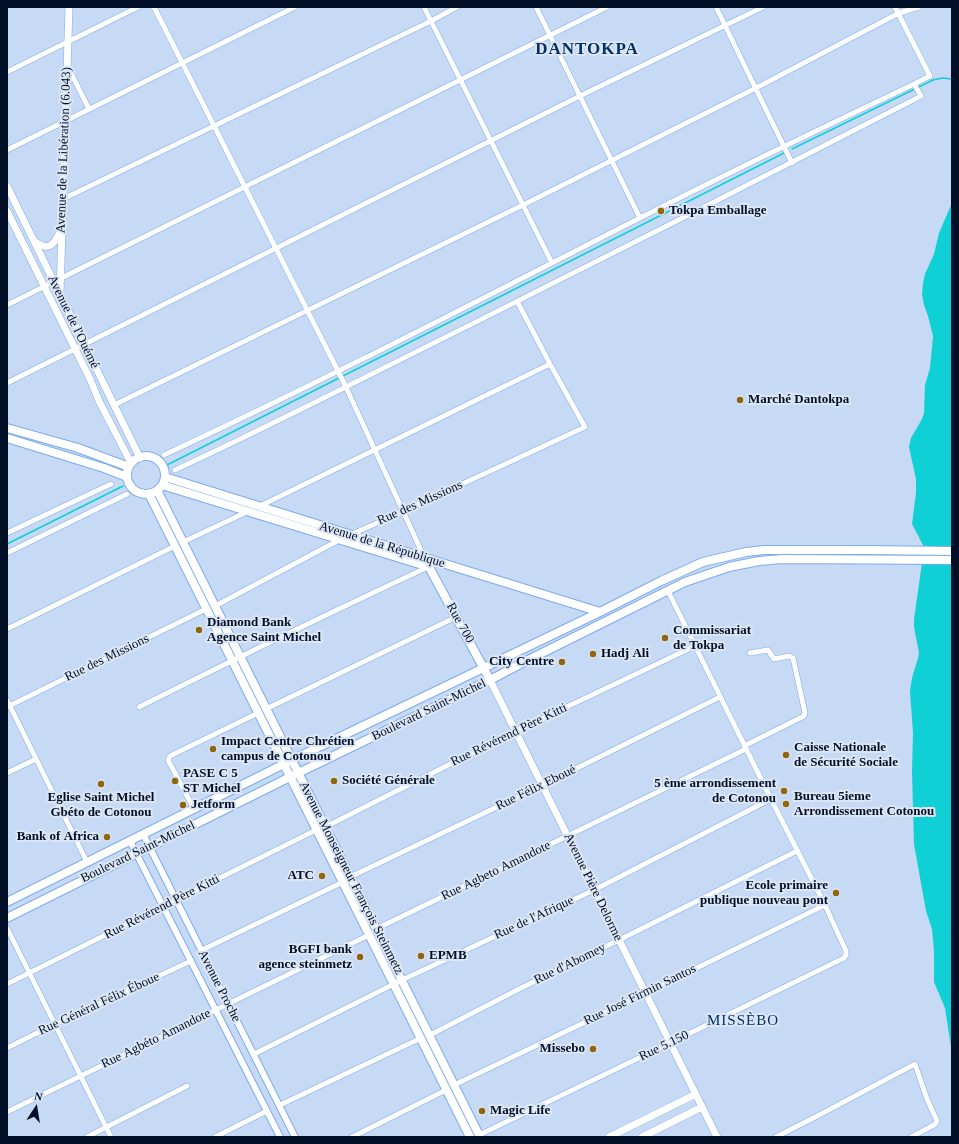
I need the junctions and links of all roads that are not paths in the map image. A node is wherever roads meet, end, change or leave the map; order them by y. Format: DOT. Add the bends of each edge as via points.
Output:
graph roads {
  1 [pos="69,7"];
  2 [pos="138,7"];
  3 [pos="154,7"];
  4 [pos="295,7"];
  5 [pos="424,7"];
  6 [pos="457,7"];
  7 [pos="536,7"];
  8 [pos="606,7"];
  9 [pos="716,7"];
  10 [pos="764,7"];
  11 [pos="895,7"];
  12 [pos="919,7"];
  13 [pos="898,13"];
  14 [pos="431,21"];
  15 [pos="725,26"];
  16 [pos="550,35"];
  17 [pos="68,42"];
  18 [pos="182,63"];
  19 [pos="67,64"];
  20 [pos="7,72"];
  21 [pos="460,80"];
  22 [pos="914,84"];
  23 [pos="756,88"];
  24 [pos="580,96"];
  25 [pos="89,109"];
  26 [pos="65,121"];
  27 [pos="214,126"];
  28 [pos="491,141"];
  29 [pos="784,146"];
  30 [pos="7,150"];
  31 [pos="612,161"];
  32 [pos="792,163"];
  33 [pos="7,186"];
  34 [pos="245,187"];
  35 [pos="63,199"];
  36 [pos="523,205"];
  37 [pos="7,211"];
  38 [pos="640,218"];
  39 [pos="10,225"];
  40 [pos="62,228"];
  41 [pos="34,240"];
  42 [pos="275,248"];
  43 [pos="552,263"];
  44 [pos="57,280"];
  45 [pos="44,286"];
  46 [pos="60,294"];
  47 [pos="518,301"];
  48 [pos="7,305"];
  49 [pos="307,310"];
  50 [pos="85,345"];
  51 [pos="75,350"];
  52 [pos="550,364"];
  53 [pos="338,373"];
  54 [pos="7,383"];
  55 [pos="345,386"];
  56 [pos="114,405"];
  57 [pos="7,428"];
  58 [pos="7,438"];
  59 [pos="375,450"];
  60 [pos="164,455"];
  61 [pos="140,458"];
  62 [pos="130,465"];
  63 [pos="175,470"];
  64 [pos="127,477"];
  65 [pos="111,484"];
  66 [pos="158,487"];
  67 [pos="127,494"];
  68 [pos="259,507"];
  69 [pos="404,511"];
  70 [pos="249,512"];
  71 [pos="7,532"];
  72 [pos="350,535"];
  73 [pos="340,540"];
  74 [pos="179,544"];
  75 [pos="952,551"];
  76 [pos="7,554"];
  77 [pos="425,558"];
  78 [pos="952,560"];
  79 [pos="429,567"];
  80 [pos="668,591"];
  81 [pos="215,606"];
  82 [pos="206,609"];
  83 [pos="600,612"];
  84 [pos="456,617"];
  85 [pos="7,629"];
  86 [pos="695,646"];
  87 [pos="750,653"];
  88 [pos="240,656"];
  89 [pos="232,660"];
  90 [pos="484,667"];
  91 [pos="490,680"];
  92 [pos="720,697"];
  93 [pos="7,700"];
  94 [pos="9,707"];
  95 [pos="140,707"];
  96 [pos="266,709"];
  97 [pos="258,713"];
  98 [pos="516,731"];
  99 [pos="745,747"];
  100 [pos="36,759"];
  101 [pos="292,760"];
  102 [pos="284,764"];
  103 [pos="7,773"];
  104 [pos="298,773"];
  105 [pos="290,777"];
  106 [pos="543,786"];
  107 [pos="771,799"];
  108 [pos="194,809"];
  109 [pos="325,827"];
  110 [pos="316,830"];
  111 [pos="143,834"];
  112 [pos="568,836"];
  113 [pos="130,841"];
  114 [pos="149,847"];
  115 [pos="797,851"];
  116 [pos="136,853"];
  117 [pos="87,862"];
  118 [pos="350,877"];
  119 [pos="343,882"];
  120 [pos="594,890"];
  121 [pos="176,900"];
  122 [pos="7,902"];
  123 [pos="825,905"];
  124 [pos="163,906"];
  125 [pos="7,918"];
  126 [pos="7,928"];
  127 [pos="376,929"];
  128 [pos="369,935"];
  129 [pos="619,940"];
  130 [pos="202,950"];
  131 [pos="191,960"];
  132 [pos="30,973"];
  133 [pos="402,980"];
  134 [pos="7,984"];
  135 [pos="394,985"];
  136 [pos="646,993"];
  137 [pos="228,1004"];
  138 [pos="216,1010"];
  139 [pos="55,1024"];
  140 [pos="430,1036"];
  141 [pos="421,1038"];
  142 [pos="670,1043"];
  143 [pos="7,1048"];
  144 [pos="254,1054"];
  145 [pos="81,1076"];
  146 [pos="454,1085"];
  147 [pos="187,1086"];
  148 [pos="446,1090"];
  149 [pos="696,1094"];
  150 [pos="280,1105"];
  151 [pos="702,1107"];
  152 [pos="267,1111"];
  153 [pos="7,1112"];
  154 [pos="106,1128"];
  155 [pos="480,1136"];
  156 [pos="87,1137"];
  157 [pos="111,1137"];
  158 [pos="215,1137"];
  159 [pos="280,1137"];
  160 [pos="296,1137"];
  161 [pos="352,1137"];
  162 [pos="470,1137"];
  163 [pos="609,1137"];
  164 [pos="642,1137"];
  165 [pos="717,1137"];
  166 [pos="776,1137"];
  167 [pos="911,1137"];
  1 -- 17 [label="main road, Avenue de la Libération (6.043)"];
  2 -- 17 [label="street"];
  3 -- 18 [label="street"];
  4 -- 18 [label="street"];
  5 -- 14 [label="street"];
  6 -- 14 [label="street"];
  7 -- 16 [label="street"];
  8 -- 16 [label="street"];
  9 -- 15 [label="street"];
  10 -- 15 [label="street"];
  11 -- 13 [label="street"];
  12 -- 13 [label="street"];
  13 -- 22 [label="street" via="930,76"];
  13 -- 23 [label="street"];
  14 -- 21 [label="street"];
  14 -- 27 [label="street"];
  15 -- 23 [label="street"];
  15 -- 24 [label="street"];
  16 -- 21 [label="street"];
  16 -- 24 [label="street"];
  17 -- 19 [label="main road, Avenue de la Libération (6.043)"];
  17 -- 20 [label="street"];
  18 -- 25 [label="street"];
  18 -- 27 [label="street"];
  19 -- 25 [label="street"];
  19 -- 26 [label="main road, Avenue de la Libération (6.043)"];
  21 -- 28 [label="street"];
  21 -- 34 [label="street"];
  22 -- 29 [label="street"];
  22 -- 32 [label="street" via="921,96"];
  23 -- 29 [label="street"];
  23 -- 31 [label="street"];
  24 -- 28 [label="street"];
  24 -- 31 [label="street"];
  25 -- 26 [label="street"];
  26 -- 30 [label="street"];
  26 -- 35 [label="main road, Avenue de la Libération (6.043)"];
  27 -- 34 [label="street"];
  27 -- 35 [label="street"];
  28 -- 36 [label="street"];
  28 -- 42 [label="street"];
  29 -- 32 [label="street"];
  29 -- 38 [label="street"];
  31 -- 36 [label="street"];
  31 -- 38 [label="street"];
  32 -- 47 [label="street"];
  33 -- 41 [label="main road, Avenue de l'Ouémé"];
  34 -- 42 [label="street"];
  34 -- 44 [label="street"];
  35 -- 40 [label="main road, Avenue de la Libération (6.043)"];
  36 -- 43 [label="street"];
  36 -- 49 [label="street"];
  37 -- 39 [label="main road, Avenue de l'Ouémé"];
  38 -- 43 [label="street"];
  39 -- 45 [label="main road, Avenue de l'Ouémé"];
  40 -- 41 [label="main road" via="52,245 41,246"];
  40 -- 44 [label="main road, Avenue de la Libération (6.043)"];
  41 -- 44 [label="main road, Avenue de l'Ouémé"];
  42 -- 49 [label="street"];
  42 -- 50 [label="street"];
  43 -- 53 [label="street"];
  44 -- 45 [label="street"];
  44 -- 46 [label="main road, Avenue de la Libération (6.043)"];
  45 -- 48 [label="street"];
  45 -- 51 [label="main road, Avenue de l'Ouémé"];
  46 -- 50 [label="main road, Avenue de l'Ouémé"];
  47 -- 52 [label="street"];
  47 -- 55 [label="street"];
  49 -- 53 [label="street"];
  49 -- 56 [label="street"];
  50 -- 51 [label="street"];
  50 -- 56 [label="main road, Avenue de l'Ouémé"];
  51 -- 54 [label="street"];
  51 -- 62 [label="main road, Avenue de l'Ouémé"];
  52 -- 59 [label="street"];
  52 -- 69 [label="street, Rue des Missions" via="585,427"];
  53 -- 55 [label="street"];
  53 -- 60 [label="street"];
  55 -- 59 [label="street"];
  55 -- 63 [label="street" via="251,435"];
  56 -- 61 [label="main road, Avenue de l'Ouémé"];
  57 -- 62 [label="main road"];
  58 -- 64 [label="main road"];
  59 -- 68 [label="street"];
  59 -- 69 [label="street"];
  61 -- 62 [label="main road"];
  61 -- 66 [label="main road" via="148,457 158,461 164,469"];
  62 -- 64 [label="main road"];
  64 -- 66 [label="main road" via="130,485 141,494"];
  65 -- 71 [label="street"];
  66 -- 68 [label="main road, Avenue de la République"];
  66 -- 70 [label="main road, Avenue de la République"];
  66 -- 74 [label="main road, Avenue Monseigneur François Steinmetz"];
  67 -- 76 [label="street"];
  68 -- 70 [label="street"];
  68 -- 72 [label="main road, Avenue de la République"];
  69 -- 72 [label="street, Rue des Missions"];
  69 -- 77 [label="street"];
  70 -- 73 [label="main road, Avenue de la République"];
  70 -- 74 [label="street"];
  72 -- 73 [label="street, Rue des Missions"];
  72 -- 77 [label="main road, Avenue de la République"];
  73 -- 79 [label="main road, Avenue de la République"];
  73 -- 81 [label="street, Rue des Missions"];
  74 -- 81 [label="main road, Avenue Monseigneur François Steinmetz"];
  74 -- 82 [label="main road, Avenue Monseigneur François Steinmetz"];
  74 -- 85 [label="street"];
  75 -- 83 [label="main road, Boulevard Saint-Michel" via="764,550 732,555 695,565"];
  77 -- 79 [label="street"];
  77 -- 83 [label="main road, Avenue de la République"];
  78 -- 80 [label="main road, Boulevard Saint-Michel" via="782,558 729,567 685,582"];
  79 -- 84 [label="main road, Rue 700"];
  79 -- 88 [label="street"];
  80 -- 86 [label="street"];
  80 -- 91 [label="main road, Boulevard Saint-Michel"];
  81 -- 88 [label="main road, Avenue Monseigneur François Steinmetz"];
  82 -- 89 [label="main road, Avenue Monseigneur François Steinmetz"];
  82 -- 94 [label="street, Rue des Missions"];
  83 -- 90 [label="main road, Boulevard Saint-Michel"];
  84 -- 90 [label="main road, Rue 700"];
  84 -- 96 [label="street"];
  86 -- 92 [label="street"];
  86 -- 98 [label="street, Rue Révérend Père Kitti"];
  87 -- 99 [label="street, Rue Agbeto Amandote" via="768,650 774,659 789,656 793,658 805,713 804,716"];
  88 -- 89 [label="street"];
  88 -- 96 [label="main road, Avenue Monseigneur François Steinmetz"];
  89 -- 95 [label="street"];
  89 -- 97 [label="main road, Avenue Monseigneur François Steinmetz"];
  90 -- 91 [label="main road, Rue 700"];
  90 -- 101 [label="main road, Boulevard Saint-Michel"];
  91 -- 98 [label="main road, Avenue Pière Delorme"];
  91 -- 104 [label="main road, Boulevard Saint-Michel"];
  92 -- 99 [label="street"];
  92 -- 106 [label="street, Rue Félix Eboué"];
  93 -- 94 [label="street"];
  94 -- 100 [label="street"];
  96 -- 101 [label="main road, Avenue Monseigneur François Steinmetz"];
  97 -- 102 [label="main road, Avenue Monseigneur François Steinmetz"];
  97 -- 108 [label="street" via="170,756 168,760"];
  98 -- 106 [label="main road, Avenue Pière Delorme"];
  98 -- 109 [label="street, Rue Révérend Père Kitti"];
  99 -- 107 [label="street"];
  99 -- 112 [label="street, Rue Agbeto Amandote"];
  100 -- 103 [label="street"];
  100 -- 117 [label="street"];
  101 -- 102 [label="main road, Boulevard Saint-Michel"];
  101 -- 104 [label="main road, Avenue Monseigneur François Steinmetz"];
  102 -- 105 [label="main road, Avenue Monseigneur François Steinmetz"];
  102 -- 108 [label="main road, Boulevard Saint-Michel"];
  104 -- 105 [label="main road, Boulevard Saint-Michel"];
  104 -- 109 [label="main road, Avenue Monseigneur François Steinmetz"];
  105 -- 110 [label="main road, Avenue Monseigneur François Steinmetz"];
  105 -- 114 [label="main road, Boulevard Saint-Michel"];
  106 -- 112 [label="main road, Avenue Pière Delorme"];
  106 -- 118 [label="street, Rue Félix Eboué"];
  107 -- 115 [label="street"];
  107 -- 120 [label="street, Rue de l'Afrique"];
  108 -- 111 [label="main road, Boulevard Saint-Michel"];
  109 -- 118 [label="main road, Avenue Monseigneur François Steinmetz"];
  110 -- 119 [label="main road, Avenue Monseigneur François Steinmetz"];
  110 -- 121 [label="street, Rue Révérend Père Kitti"];
  111 -- 113 [label="main road, Boulevard Saint-Michel"];
  111 -- 114 [label="street, Avenue Proche"];
  112 -- 120 [label="main road, Avenue Pière Delorme"];
  112 -- 127 [label="street, Rue Agbeto Amandote"];
  113 -- 116 [label="street, Avenue Proche"];
  113 -- 117 [label="main road, Boulevard Saint-Michel"];
  114 -- 116 [label="main road, Boulevard Saint-Michel"];
  114 -- 121 [label="street, Avenue Proche"];
  115 -- 123 [label="street"];
  115 -- 129 [label="street, Rue d'Abomey"];
  116 -- 124 [label="street, Avenue Proche"];
  116 -- 125 [label="main road, Boulevard Saint-Michel"];
  117 -- 122 [label="main road, Boulevard Saint-Michel"];
  118 -- 127 [label="main road, Avenue Monseigneur François Steinmetz"];
  119 -- 128 [label="main road, Avenue Monseigneur François Steinmetz"];
  119 -- 130 [label="street"];
  120 -- 129 [label="main road, Avenue Pière Delorme"];
  120 -- 133 [label="street, Rue de l'Afrique"];
  121 -- 124 [label="street, Rue Révérend Père Kitti"];
  121 -- 130 [label="street, Avenue Proche"];
  123 -- 136 [label="street, Rue José Firmin Santos"];
  123 -- 142 [label="street, Rue 5.150" via="846,951 844,958"];
  124 -- 131 [label="street, Avenue Proche"];
  124 -- 132 [label="street, Rue Révérend Père Kitti"];
  126 -- 132 [label="street"];
  127 -- 133 [label="main road, Avenue Monseigneur François Steinmetz"];
  128 -- 135 [label="main road, Avenue Monseigneur François Steinmetz"];
  128 -- 137 [label="street, Rue Agbéto Amandote"];
  129 -- 136 [label="main road, Avenue Pière Delorme"];
  129 -- 140 [label="street, Rue d'Abomey" via="519,988"];
  130 -- 137 [label="street, Avenue Proche"];
  131 -- 138 [label="street, Avenue Proche"];
  131 -- 139 [label="street, Rue Général Félix Éboue"];
  132 -- 134 [label="street, Rue Révérend Père Kitti"];
  132 -- 139 [label="street"];
  133 -- 135 [label="street, Rue de l'Afrique"];
  133 -- 140 [label="main road, Avenue Monseigneur François Steinmetz"];
  135 -- 141 [label="main road, Avenue Monseigneur François Steinmetz"];
  135 -- 144 [label="street, Rue de l'Afrique"];
  136 -- 142 [label="main road, Avenue Pière Delorme"];
  136 -- 146 [label="street, Rue José Firmin Santos"];
  137 -- 138 [label="street, Rue Agbéto Amandote"];
  137 -- 144 [label="street, Avenue Proche"];
  138 -- 145 [label="street, Rue Agbéto Amandote"];
  138 -- 152 [label="street, Avenue Proche"];
  139 -- 143 [label="street, Rue Général Félix Éboue"];
  139 -- 145 [label="street"];
  140 -- 146 [label="main road, Avenue Monseigneur François Steinmetz"];
  141 -- 148 [label="main road, Avenue Monseigneur François Steinmetz"];
  141 -- 150 [label="street"];
  142 -- 149 [label="main road, Avenue Pière Delorme"];
  142 -- 155 [label="street, Rue 5.150"];
  144 -- 150 [label="street, Avenue Proche"];
  145 -- 153 [label="street, Rue Agbéto Amandote"];
  145 -- 154 [label="street"];
  146 -- 155 [label="main road, Avenue Monseigneur François Steinmetz"];
  147 -- 154 [label="street"];
  148 -- 161 [label="street"];
  148 -- 162 [label="main road, Avenue Monseigneur François Steinmetz"];
  149 -- 151 [label="main road, Avenue Pière Delorme"];
  149 -- 163 [label="main road"];
  150 -- 160 [label="street, Avenue Proche"];
  151 -- 164 [label="main road"];
  151 -- 165 [label="main road, Avenue Pière Delorme"];
  152 -- 158 [label="street"];
  152 -- 159 [label="street, Avenue Proche"];
  154 -- 156 [label="street"];
  154 -- 157 [label="street"];
  166 -- 167 [label="street" via="915,1064 937,1121"];
}
